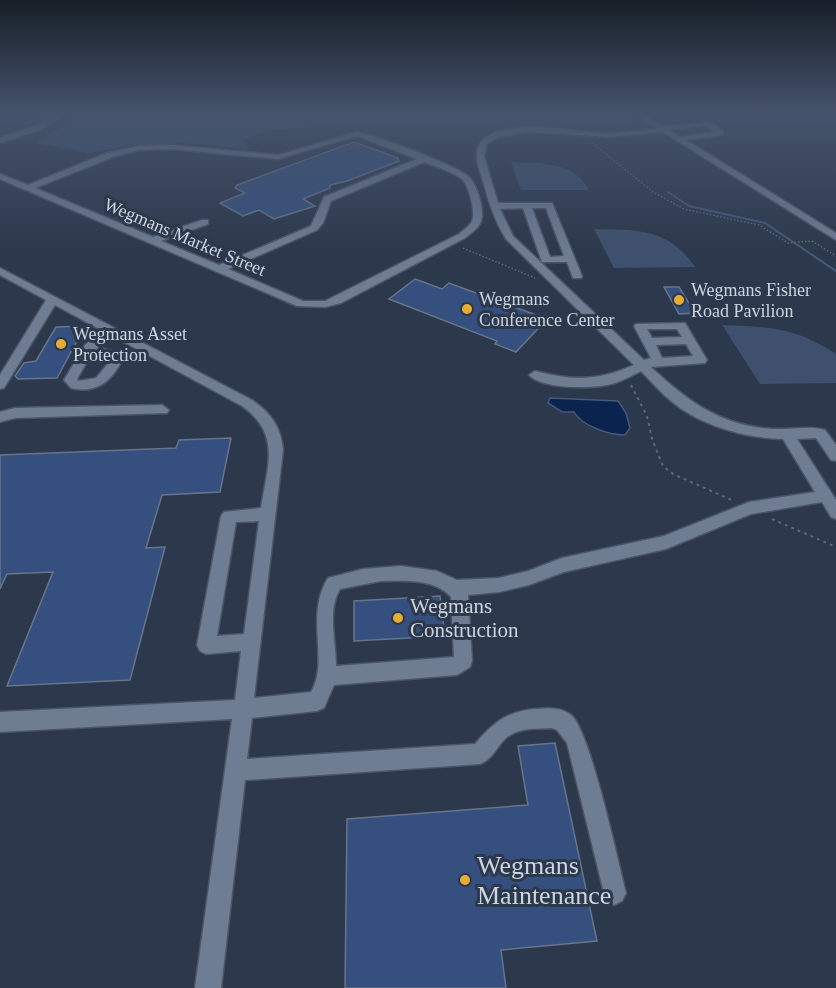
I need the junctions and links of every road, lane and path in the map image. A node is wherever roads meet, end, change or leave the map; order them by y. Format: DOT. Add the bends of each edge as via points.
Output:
graph roads {
  1 [pos="95,161"];
  2 [pos="420,161"];
  3 [pos="429,161"];
  4 [pos="482,161"];
  5 [pos="616,161"];
  6 [pos="714,161"];
  7 [pos="0,176"];
  8 [pos="27,188"];
  9 [pos="527,206"];
  10 [pos="495,210"];
  11 [pos="478,215"];
  12 [pos="205,222"];
  13 [pos="836,237"];
  14 [pos="152,241"];
  15 [pos="461,247"];
  16 [pos="836,256"];
  17 [pos="570,259"];
  18 [pos="537,264"];
  19 [pos="219,269"];
  20 [pos="0,272"];
  21 [pos="537,276"];
  22 [pos="577,276"];
  23 [pos="543,282"];
  24 [pos="52,300"];
  25 [pos="108,329"];
  26 [pos="689,340"];
  27 [pos="648,342"];
  28 [pos="89,348"];
  29 [pos="658,361"];
  30 [pos="642,366"];
  31 [pos="629,373"];
  32 [pos="535,375"];
  33 [pos="0,385"];
  34 [pos="162,410"];
  35 [pos="0,417"];
  36 [pos="787,434"];
  37 [pos="836,456"];
  38 [pos="825,496"];
  39 [pos="749,508"];
  40 [pos="836,513"];
  41 [pos="268,514"];
  42 [pos="836,547"];
  43 [pos="456,588"];
  44 [pos="250,642"];
  45 [pos="326,676"];
  46 [pos="242,708"];
  47 [pos="0,722"];
  48 [pos="234,770"];
  49 [pos="614,893"];
  50 [pos="208,988"];
  1 -- 8 [label="street"];
  2 -- 19 [label="street" via="328,199 314,228"];
  3 -- 11 [label="street" via="466,179"];
  4 -- 10 [label="street"];
  5 -- 16 [label="path" via="667,200 694,212 759,225 791,243 815,242"];
  6 -- 13 [label="street"];
  7 -- 8 [label="street, Wegmans Market Street"];
  8 -- 14 [label="street, Wegmans Market Street"];
  9 -- 10 [label="street"];
  9 -- 17 [label="street" via="549,205"];
  9 -- 18 [label="street"];
  10 -- 11 [label="street"];
  10 -- 18 [label="street" via="509,237"];
  11 -- 19 [label="street, Wegmans Market Street" via="476,223 462,236 337,301 301,303"];
  12 -- 14 [label="street"];
  14 -- 19 [label="street, Wegmans Market Street"];
  15 -- 23 [label="path"];
  17 -- 18 [label="street"];
  17 -- 22 [label="street"];
  18 -- 21 [label="path"];
  18 -- 30 [label="street"];
  20 -- 24 [label="street"];
  24 -- 25 [label="street"];
  24 -- 33 [label="street"];
  25 -- 28 [label="street"];
  25 -- 41 [label="street" via="247,403 270,421 276,450"];
  26 -- 27 [label="street"];
  26 -- 27 [label="street" via="681,325 640,326"];
  26 -- 29 [label="street" via="700,360"];
  27 -- 29 [label="street"];
  29 -- 30 [label="street"];
  30 -- 31 [label="street"];
  30 -- 36 [label="street" via="676,398 699,413 742,429"];
  31 -- 32 [label="street" via="587,383 558,382"];
  31 -- 39 [label="path" via="663,466"];
  34 -- 35 [label="street" via="15,413"];
  36 -- 37 [label="street" via="820,433"];
  36 -- 38 [label="street"];
  38 -- 39 [label="street"];
  38 -- 40 [label="street"];
  39 -- 42 [label="path"];
  39 -- 43 [label="street" via="642,549 562,565 500,585"];
  41 -- 44 [label="street"];
  41 -- 44 [label="street" via="229,516 206,645"];
  43 -- 45 [label="street" via="464,650 464,661 458,666"];
  43 -- 45 [label="street" via="422,574 392,574 330,585"];
  44 -- 46 [label="street"];
  45 -- 46 [label="street" via="323,694 317,701"];
  46 -- 47 [label="street"];
  46 -- 48 [label="street"];
  48 -- 49 [label="street" via="480,754 510,724 552,718 564,722 576,739"];
  48 -- 50 [label="street"];
}
